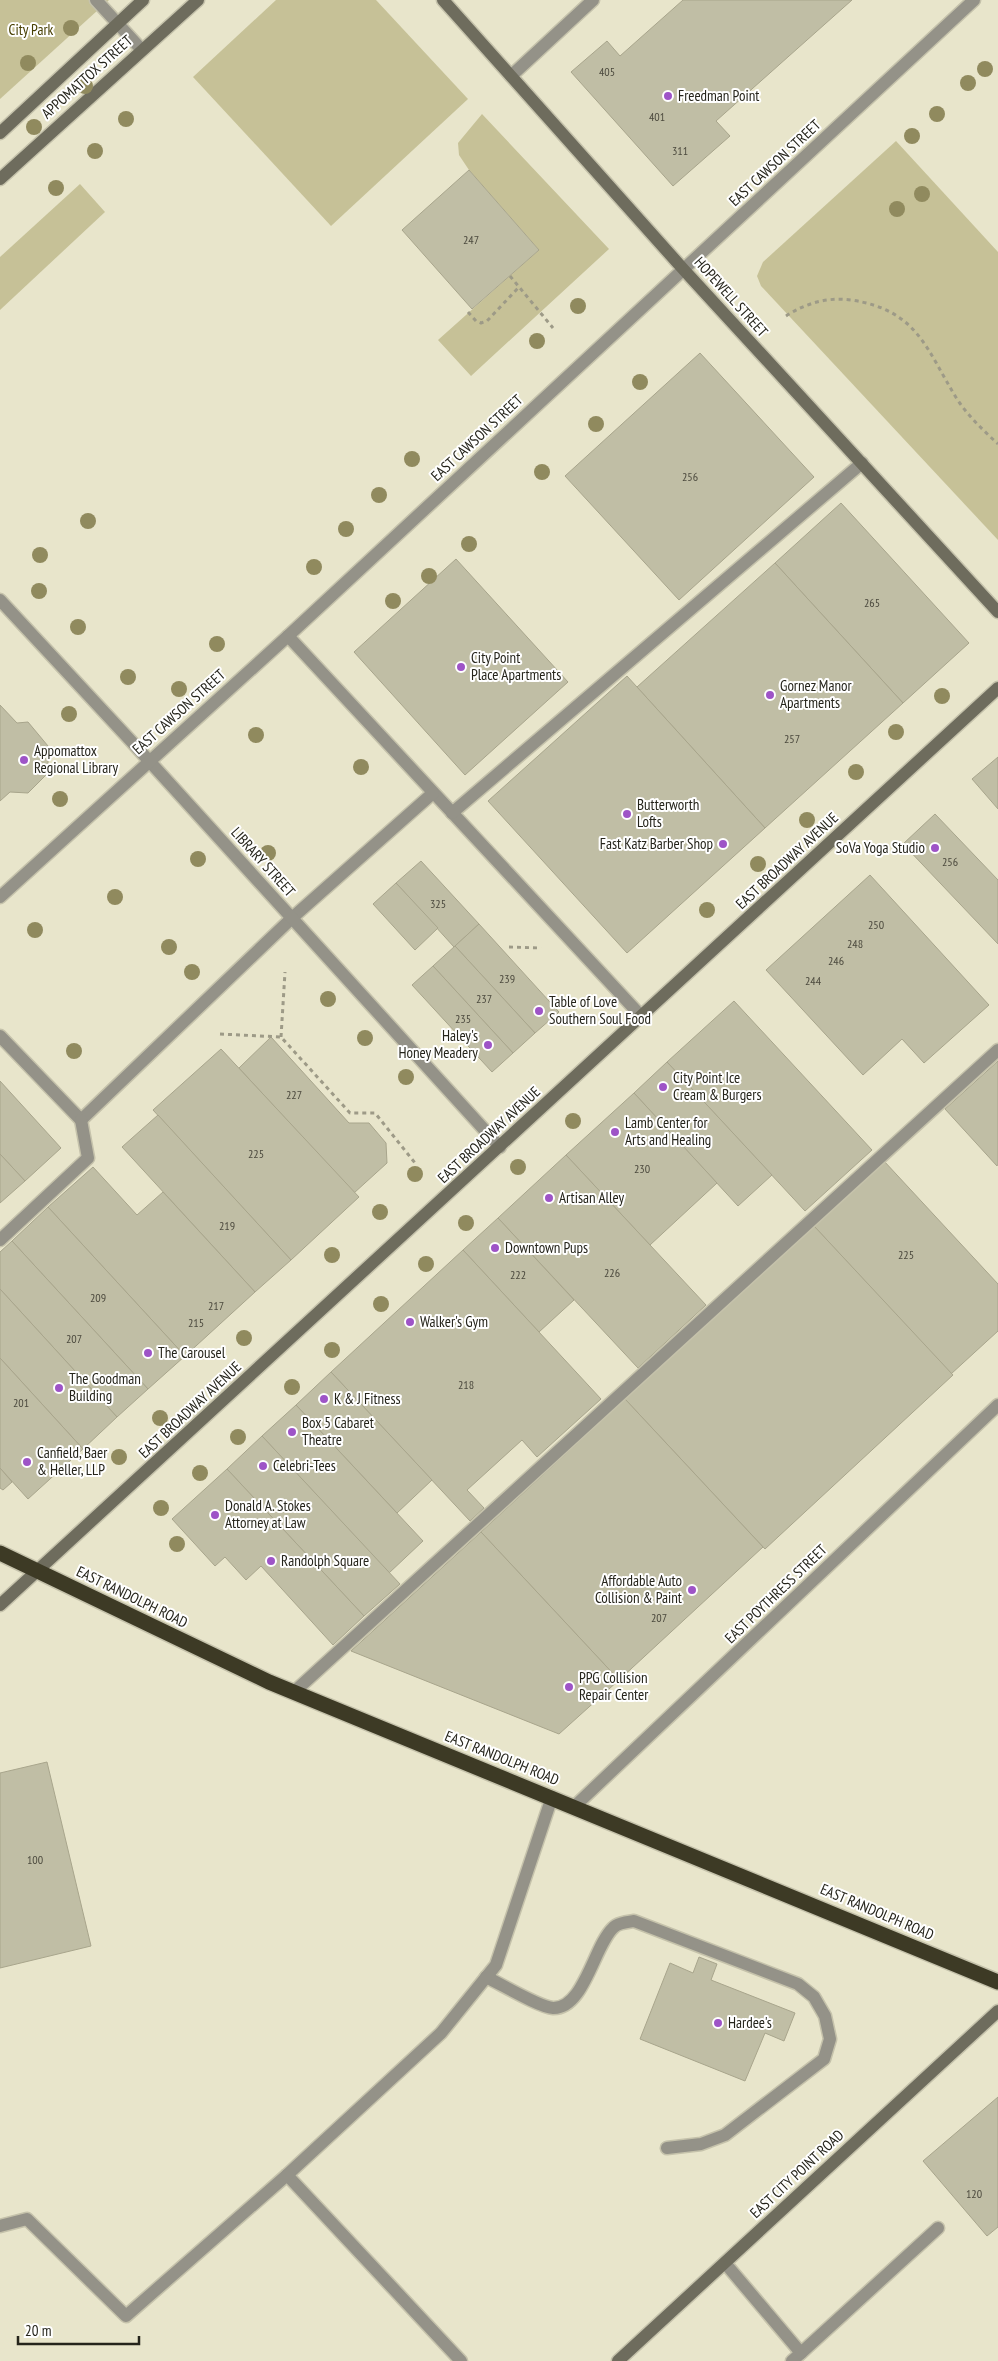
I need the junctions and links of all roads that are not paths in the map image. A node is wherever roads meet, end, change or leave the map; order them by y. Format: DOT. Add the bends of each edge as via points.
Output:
graph roads {
  1 [pos="96,0"];
  2 [pos="143,0"];
  3 [pos="198,0"];
  4 [pos="443,0"];
  5 [pos="593,0"];
  6 [pos="974,0"];
  7 [pos="117,23"];
  8 [pos="142,49"];
  9 [pos="511,76"];
  10 [pos="0,133"];
  11 [pos="0,179"];
  12 [pos="684,270"];
  13 [pos="862,463"];
  14 [pos="0,600"];
  15 [pos="998,612"];
  16 [pos="288,636"];
  17 [pos="998,688"];
  18 [pos="150,761"];
  19 [pos="433,792"];
  20 [pos="452,813"];
  21 [pos="0,897"];
  22 [pos="292,918"];
  23 [pos="642,1017"];
  24 [pos="0,1036"];
  25 [pos="998,1050"];
  26 [pos="81,1120"];
  27 [pos="500,1147"];
  28 [pos="0,1240"];
  29 [pos="998,1405"];
  30 [pos="0,1553"];
  31 [pos="39,1571"];
  32 [pos="0,1605"];
  33 [pos="294,1692"];
  34 [pos="552,1797"];
  35 [pos="575,1806"];
  36 [pos="486,1977"];
  37 [pos="998,1982"];
  38 [pos="998,2011"];
  39 [pos="667,2148"];
  40 [pos="287,2174"];
  41 [pos="0,2226"];
  42 [pos="938,2228"];
  43 [pos="725,2263"];
  44 [pos="796,2357"];
  45 [pos="461,2361"];
  46 [pos="618,2361"];
  1 -- 7 [label="street"];
  2 -- 7 [label="street, APPOMATTOX STREET"];
  3 -- 8 [label="street, APPOMATTOX STREET"];
  4 -- 9 [label="street, HOPEWELL STREET"];
  5 -- 9 [label="street"];
  6 -- 12 [label="street, EAST CAWSON STREET"];
  7 -- 8 [label="street"];
  7 -- 10 [label="street, APPOMATTOX STREET"];
  8 -- 11 [label="street, APPOMATTOX STREET"];
  9 -- 12 [label="street, HOPEWELL STREET"];
  12 -- 13 [label="street, HOPEWELL STREET"];
  12 -- 16 [label="street, EAST CAWSON STREET"];
  13 -- 15 [label="street, HOPEWELL STREET"];
  13 -- 20 [label="street"];
  14 -- 18 [label="street, LIBRARY STREET"];
  16 -- 18 [label="street, EAST CAWSON STREET"];
  16 -- 19 [label="street"];
  17 -- 23 [label="street, EAST BROADWAY AVENUE"];
  18 -- 21 [label="street, EAST CAWSON STREET"];
  18 -- 22 [label="street, LIBRARY STREET"];
  19 -- 20 [label="street"];
  19 -- 22 [label="street"];
  20 -- 23 [label="street"];
  22 -- 26 [label="street"];
  22 -- 27 [label="street, LIBRARY STREET"];
  23 -- 27 [label="street, EAST BROADWAY AVENUE"];
  24 -- 26 [label="street"];
  25 -- 33 [label="street"];
  26 -- 28 [label="street" via="88,1158"];
  27 -- 31 [label="street, EAST BROADWAY AVENUE"];
  29 -- 35 [label="street, EAST POYTHRESS STREET"];
  30 -- 31 [label="highway, EAST RANDOLPH ROAD"];
  31 -- 32 [label="street, EAST BROADWAY AVENUE"];
  31 -- 33 [label="highway, EAST RANDOLPH ROAD"];
  33 -- 34 [label="highway, EAST RANDOLPH ROAD"];
  34 -- 35 [label="highway, EAST RANDOLPH ROAD"];
  34 -- 36 [label="street" via="496,1965"];
  35 -- 37 [label="highway, EAST RANDOLPH ROAD"];
  36 -- 39 [label="street" via="553,2008 566,2004 576,1996 604,1938 614,1926 634,1921 798,1984 814,1998 826,2016 830,2039 824,2059 724,2135 702,2144"];
  36 -- 40 [label="street" via="441,2033"];
  38 -- 43 [label="street, EAST CITY POINT ROAD"];
  40 -- 41 [label="street" via="126,2316 27,2219"];
  40 -- 45 [label="street"];
  42 -- 44 [label="street"];
  43 -- 44 [label="street"];
  43 -- 46 [label="street, EAST CITY POINT ROAD"];
}
